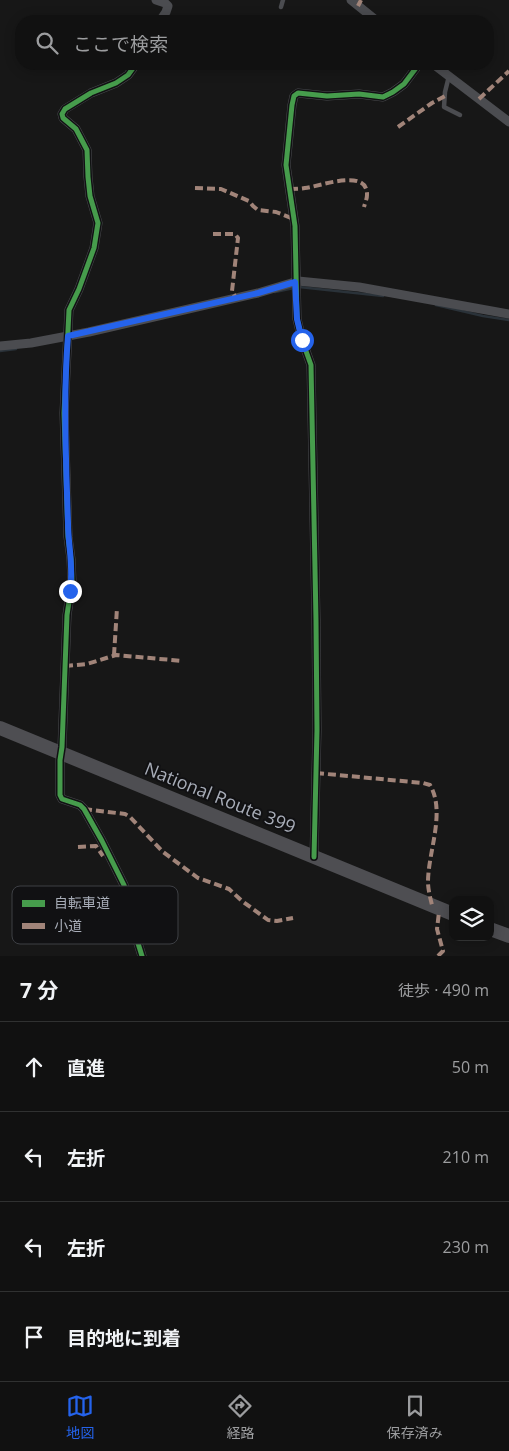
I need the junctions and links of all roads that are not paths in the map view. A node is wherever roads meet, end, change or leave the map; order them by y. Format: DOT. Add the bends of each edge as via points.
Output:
graph roads {
  1 [pos="156,0"];
  2 [pos="283,0"];
  3 [pos="351,0"];
  4 [pos="281,7"];
  5 [pos="164,15"];
  6 [pos="370,15"];
  7 [pos="132,70"];
  8 [pos="414,70"];
  9 [pos="441,70"];
  10 [pos="449,76"];
  11 [pos="460,115"];
  12 [pos="509,122"];
  13 [pos="296,286"];
  14 [pos="509,314"];
  15 [pos="67,339"];
  16 [pos="0,346"];
  17 [pos="0,728"];
  18 [pos="61,754"];
  19 [pos="314,857"];
  20 [pos="124,886"];
  21 [pos="449,912"];
  22 [pos="494,930"];
  23 [pos="509,936"];
  1 -- 5 [label="street" via="168,6"];
  2 -- 4 [label="lane"];
  3 -- 6 [label="street"];
  7 -- 15 [label="street" via="116,83 91,94 62,114 76,129 88,150 90,196 98,223 94,248 69,310"];
  8 -- 13 [label="street" via="404,84 383,97 298,93 294,96 286,165 295,226"];
  9 -- 10 [label="street"];
  10 -- 11 [label="lane" via="444,107"];
  10 -- 12 [label="street"];
  13 -- 14 [label="street" via="298,281 359,287"];
  13 -- 15 [label="street"];
  13 -- 19 [label="street" via="297,319 311,365 317,730"];
  15 -- 16 [label="street"];
  15 -- 18 [label="street" via="64,413 72,582 67,615"];
  17 -- 18 [label="highway, National Route 399"];
  18 -- 19 [label="highway, National Route 399"];
  18 -- 20 [label="street" via="60,795 84,810"];
  19 -- 21 [label="highway, National Route 399"];
  22 -- 23 [label="highway"];
}
